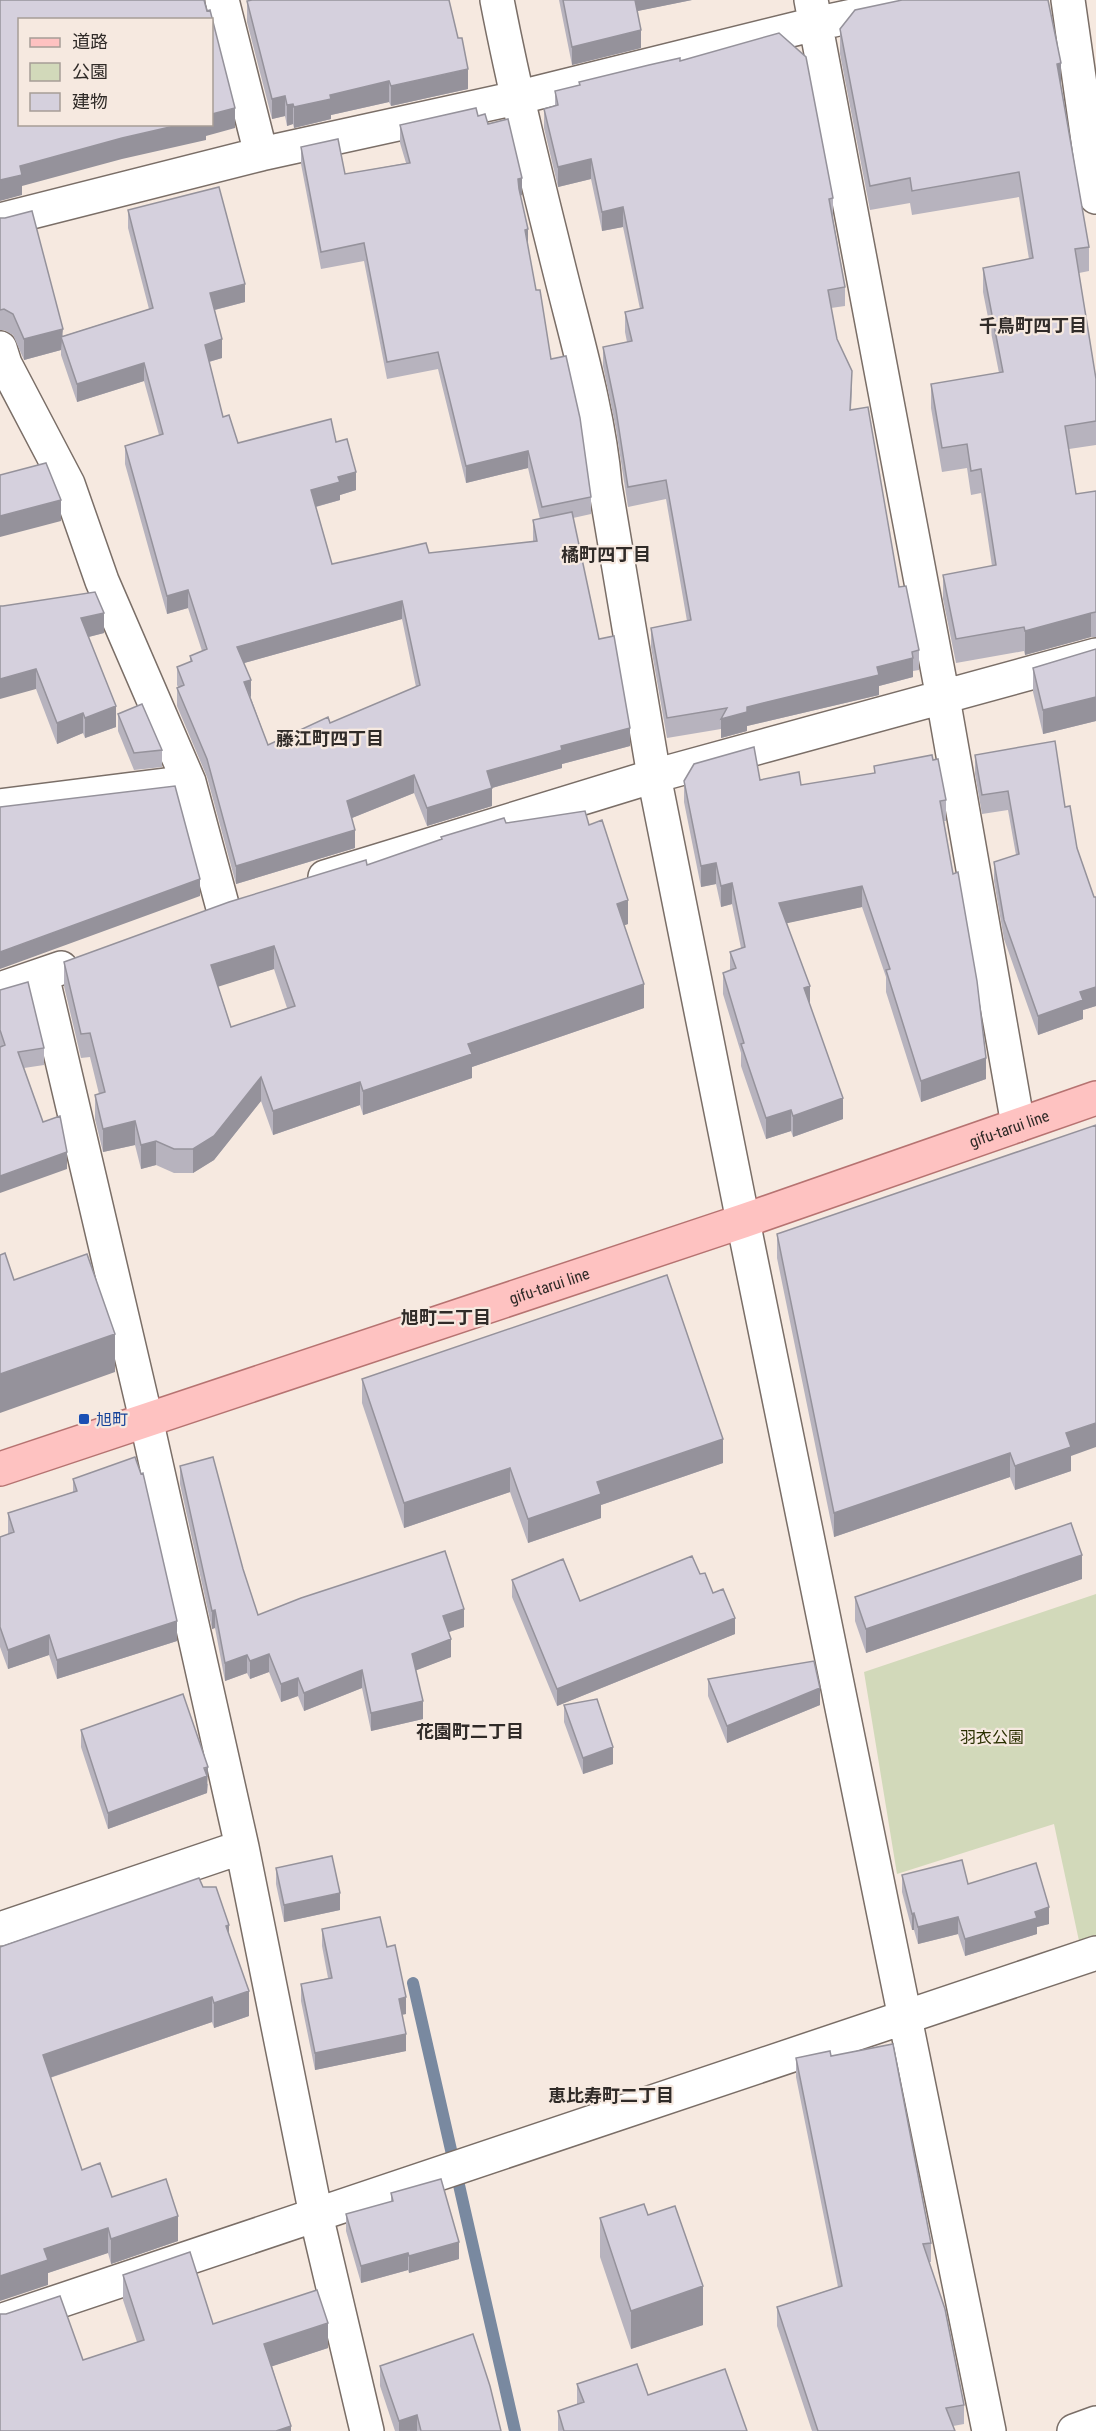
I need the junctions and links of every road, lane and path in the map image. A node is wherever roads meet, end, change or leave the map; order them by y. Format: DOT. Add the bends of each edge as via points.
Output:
graph roads {
  1 [pos="222,0"];
  2 [pos="497,0"];
  3 [pos="927,0"];
  4 [pos="1068,0"];
  5 [pos="813,12"];
  6 [pos="516,98"];
  7 [pos="261,154"];
  8 [pos="1096,197"];
  9 [pos="0,220"];
  10 [pos="0,348"];
  11 [pos="107,592"];
  12 [pos="75,597"];
  13 [pos="1096,655"];
  14 [pos="943,698"];
  15 [pos="654,776"];
  16 [pos="189,782"];
  17 [pos="0,806"];
  18 [pos="291,887"];
  19 [pos="191,920"];
  20 [pos="85,959"];
  21 [pos="42,975"];
  22 [pos="0,989"];
  23 [pos="1096,1098"];
  24 [pos="1018,1125"];
  25 [pos="742,1221"];
  26 [pos="146,1419"];
  27 [pos="0,1469"];
  28 [pos="242,1847"];
  29 [pos="0,1929"];
  30 [pos="1096,1953"];
  31 [pos="904,2018"];
  32 [pos="316,2215"];
  33 [pos="0,2321"];
  34 [pos="1096,2423"];
  35 [pos="367,2431"];
  36 [pos="989,2431"];
  37 [pos="1074,2431"];
  1 -- 7 [label="street"];
  2 -- 6 [label="street"];
  3 -- 5 [label="street"];
  4 -- 8 [label="street"];
  5 -- 6 [label="street"];
  5 -- 14 [label="street"];
  6 -- 7 [label="street"];
  6 -- 15 [label="street" via="602,454"];
  7 -- 9 [label="street"];
  10 -- 11 [label="street" via="68,484"];
  11 -- 12 [label="street"];
  11 -- 16 [label="street"];
  13 -- 14 [label="street"];
  14 -- 15 [label="street"];
  14 -- 24 [label="street"];
  15 -- 18 [label="street"];
  15 -- 25 [label="street"];
  16 -- 17 [label="street"];
  16 -- 19 [label="street" via="235,904"];
  20 -- 21 [label="street"];
  21 -- 22 [label="street"];
  21 -- 26 [label="street"];
  23 -- 24 [label="main road, gifu-tarui line"];
  24 -- 25 [label="main road, gifu-tarui line"];
  25 -- 26 [label="main road, gifu-tarui line"];
  25 -- 31 [label="street"];
  26 -- 27 [label="main road, gifu-tarui line"];
  26 -- 28 [label="street"];
  28 -- 29 [label="street"];
  28 -- 32 [label="street"];
  30 -- 31 [label="street"];
  31 -- 32 [label="street"];
  31 -- 36 [label="street"];
  32 -- 33 [label="street"];
  32 -- 35 [label="street"];
  34 -- 37 [label="street"];
}
